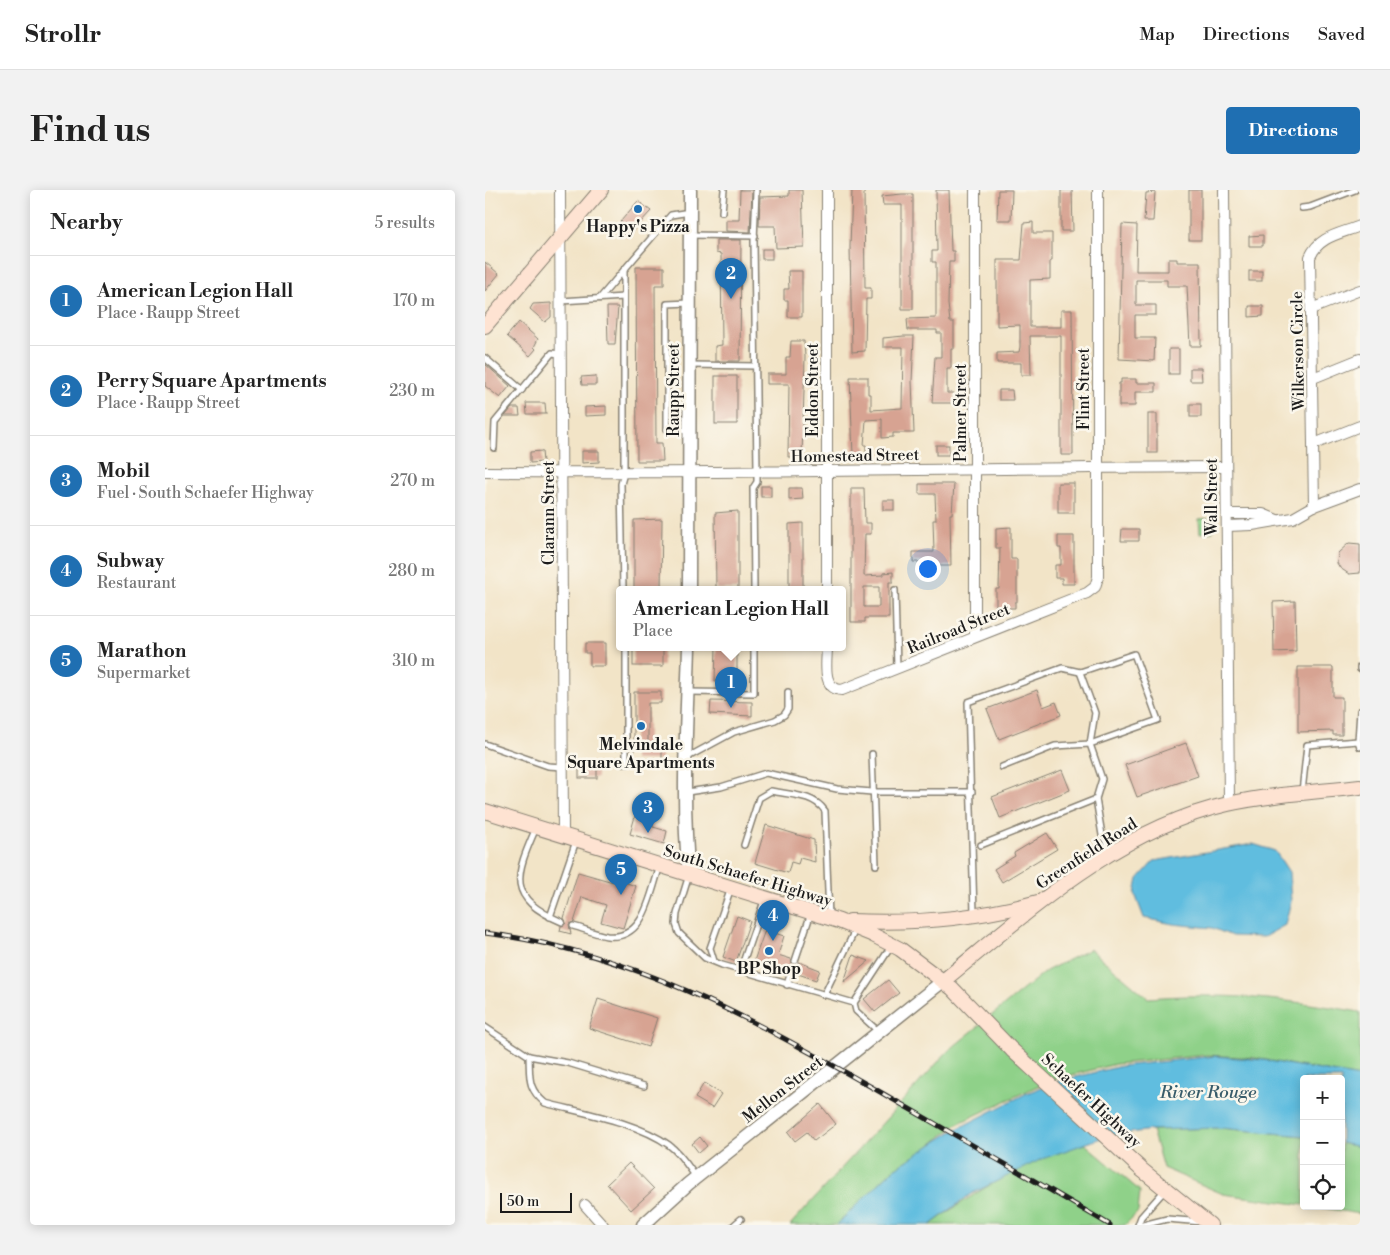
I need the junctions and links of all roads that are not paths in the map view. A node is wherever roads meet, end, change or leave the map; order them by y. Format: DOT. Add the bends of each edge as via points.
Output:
graph roads {
  1 [pos="560,190"];
  2 [pos="601,190"];
  3 [pos="690,190"];
  4 [pos="723,190"];
  5 [pos="756,190"];
  6 [pos="827,190"];
  7 [pos="975,190"];
  8 [pos="1098,190"];
  9 [pos="1224,190"];
  10 [pos="1355,190"];
  11 [pos="1302,208"];
  12 [pos="690,212"];
  13 [pos="722,212"];
  14 [pos="1360,226"];
  15 [pos="690,235"];
  16 [pos="561,236"];
  17 [pos="755,236"];
  18 [pos="624,270"];
  19 [pos="1360,290"];
  20 [pos="624,297"];
  21 [pos="600,298"];
  22 [pos="561,301"];
  23 [pos="690,303"];
  24 [pos="1311,309"];
  25 [pos="485,326"];
  26 [pos="561,354"];
  27 [pos="485,358"];
  28 [pos="1360,359"];
  29 [pos="689,365"];
  30 [pos="756,366"];
  31 [pos="1313,378"];
  32 [pos="522,390"];
  33 [pos="1360,426"];
  34 [pos="689,431"];
  35 [pos="1314,444"];
  36 [pos="494,448"];
  37 [pos="1098,467"];
  38 [pos="1226,467"];
  39 [pos="975,468"];
  40 [pos="827,470"];
  41 [pos="757,471"];
  42 [pos="485,472"];
  43 [pos="563,472"];
  44 [pos="624,472"];
  45 [pos="689,473"];
  46 [pos="1360,489"];
  47 [pos="1314,506"];
  48 [pos="1227,514"];
  49 [pos="1277,520"];
  50 [pos="1227,526"];
  51 [pos="623,586"];
  52 [pos="689,586"];
  53 [pos="754,586"];
  54 [pos="827,586"];
  55 [pos="1095,587"];
  56 [pos="895,590"];
  57 [pos="975,636"];
  58 [pos="626,651"];
  59 [pos="689,651"];
  60 [pos="754,651"];
  61 [pos="827,651"];
  62 [pos="897,668"];
  63 [pos="1080,672"];
  64 [pos="688,692"];
  65 [pos="789,692"];
  66 [pos="1360,711"];
  67 [pos="485,744"];
  68 [pos="1091,744"];
  69 [pos="1359,744"];
  70 [pos="872,754"];
  71 [pos="686,758"];
  72 [pos="626,764"];
  73 [pos="563,766"];
  74 [pos="1002,767"];
  75 [pos="1360,787"];
  76 [pos="686,792"];
  77 [pos="872,792"];
  78 [pos="972,792"];
  79 [pos="1301,794"];
  80 [pos="1097,798"];
  81 [pos="1229,804"];
  82 [pos="485,811"];
  83 [pos="536,827"];
  84 [pos="569,838"];
  85 [pos="744,844"];
  86 [pos="981,844"];
  87 [pos="1113,853"];
  88 [pos="876,865"];
  89 [pos="661,866"];
  90 [pos="689,874"];
  91 [pos="732,887"];
  92 [pos="765,898"];
  93 [pos="1044,900"];
  94 [pos="811,912"];
  95 [pos="974,916"];
  96 [pos="550,917"];
  97 [pos="834,920"];
  98 [pos="562,922"];
  99 [pos="573,926"];
  100 [pos="857,928"];
  101 [pos="893,945"];
  102 [pos="714,961"];
  103 [pos="795,961"];
  104 [pos="740,971"];
  105 [pos="791,971"];
  106 [pos="943,982"];
  107 [pos="787,984"];
  108 [pos="958,993"];
  109 [pos="824,995"];
  110 [pos="854,1003"];
  111 [pos="485,1026"];
  112 [pos="879,1032"];
  113 [pos="529,1056"];
  114 [pos="644,1086"];
  115 [pos="697,1177"];
  116 [pos="1165,1190"];
  117 [pos="585,1204"];
  118 [pos="741,1219"];
  119 [pos="1209,1224"];
  120 [pos="603,1225"];
  121 [pos="643,1225"];
  122 [pos="734,1225"];
  123 [pos="1138,1225"];
  124 [pos="1143,1225"];
  1 -- 16 [label="street, Clarann Street"];
  2 -- 16 [label="main road"];
  3 -- 12 [label="street, Raupp Street"];
  4 -- 13 [label="lane"];
  5 -- 17 [label="lane"];
  6 -- 40 [label="street, Eddon Street"];
  7 -- 39 [label="street, Palmer Street"];
  8 -- 37 [label="street, Flint Street"];
  9 -- 38 [label="street, Wall Street"];
  10 -- 11 [label="lane"];
  12 -- 15 [label="street, Raupp Street"];
  12 -- 18 [label="lane" via="671,215"];
  14 -- 24 [label="street, Wilkerson Circle" via="1315,246 1310,256"];
  15 -- 17 [label="lane"];
  15 -- 23 [label="street, Raupp Street"];
  16 -- 22 [label="street, Clarann Street"];
  16 -- 25 [label="main road"];
  17 -- 30 [label="lane"];
  18 -- 20 [label="lane"];
  18 -- 21 [label="lane"];
  19 -- 24 [label="street"];
  20 -- 21 [label="lane"];
  20 -- 44 [label="lane"];
  21 -- 22 [label="lane"];
  22 -- 26 [label="street, Clarann Street"];
  23 -- 29 [label="street, Raupp Street"];
  23 -- 34 [label="lane" via="667,304 667,429"];
  24 -- 31 [label="street, Wilkerson Circle"];
  26 -- 32 [label="lane" via="553,353"];
  26 -- 43 [label="street, Clarann Street"];
  27 -- 32 [label="lane"];
  28 -- 31 [label="street"];
  29 -- 30 [label="lane"];
  29 -- 34 [label="street, Raupp Street"];
  30 -- 41 [label="lane"];
  31 -- 35 [label="street, Wilkerson Circle"];
  32 -- 36 [label="lane" via="495,422"];
  33 -- 35 [label="street"];
  34 -- 45 [label="street, Raupp Street"];
  35 -- 47 [label="street, Wilkerson Circle"];
  37 -- 38 [label="street, Homestead Street"];
  37 -- 39 [label="street, Homestead Street"];
  37 -- 55 [label="street, Flint Street" via="1098,577"];
  38 -- 48 [label="street, Wall Street"];
  39 -- 40 [label="street, Homestead Street"];
  39 -- 57 [label="street, Palmer Street"];
  40 -- 41 [label="street, Homestead Street"];
  40 -- 54 [label="street, Eddon Street"];
  41 -- 45 [label="street, Homestead Street"];
  41 -- 53 [label="lane" via="757,482 753,488"];
  42 -- 43 [label="street, Homestead Street"];
  43 -- 44 [label="street, Homestead Street"];
  43 -- 73 [label="street, Clarann Street"];
  44 -- 45 [label="street, Homestead Street"];
  44 -- 51 [label="lane" via="621,484"];
  45 -- 52 [label="street, Raupp Street"];
  46 -- 47 [label="street"];
  47 -- 49 [label="street" via="1293,518"];
  48 -- 49 [label="street" via="1263,514"];
  48 -- 50 [label="street, Wall Street"];
  49 -- 50 [label="street"];
  50 -- 81 [label="street, Wall Street"];
  55 -- 57 [label="street, Railroad Street" via="1087,593"];
  56 -- 62 [label="lane"];
  57 -- 62 [label="street, Railroad Street"];
  58 -- 72 [label="lane"];
  59 -- 64 [label="street"];
  60 -- 64 [label="lane" via="754,693"];
  61 -- 62 [label="street, Railroad Street" via="827,677 831,686 842,690"];
  63 -- 68 [label="lane" via="1095,713"];
  63 -- 68 [label="lane" via="1134,654 1158,720"];
  63 -- 78 [label="lane" via="1062,668 968,702"];
  64 -- 71 [label="street"];
  65 -- 71 [label="lane" via="784,715 734,732"];
  66 -- 69 [label="lane"];
  67 -- 73 [label="lane" via="549,766"];
  68 -- 74 [label="lane" via="1055,746"];
  68 -- 80 [label="lane" via="1102,779"];
  69 -- 79 [label="lane" via="1307,745"];
  70 -- 77 [label="lane"];
  71 -- 76 [label="street"];
  73 -- 84 [label="street, Clarann Street"];
  75 -- 79 [label="main road, Greenfield Road"];
  76 -- 77 [label="lane" via="721,787 766,773 837,789"];
  76 -- 90 [label="street"];
  77 -- 78 [label="lane"];
  77 -- 88 [label="lane"];
  78 -- 95 [label="lane"];
  79 -- 81 [label="main road, Greenfield Road"];
  80 -- 86 [label="lane"];
  80 -- 87 [label="lane" via="1102,835"];
  81 -- 87 [label="main road, Greenfield Road" via="1163,826"];
  82 -- 83 [label="main road, South Schaefer Highway"];
  83 -- 84 [label="main road, South Schaefer Highway"];
  83 -- 96 [label="lane" via="518,873 520,888 537,908"];
  84 -- 89 [label="main road, South Schaefer Highway"];
  84 -- 96 [label="lane"];
  85 -- 97 [label="lane" via="759,798 771,791 814,799 825,811"];
  87 -- 93 [label="main road, Greenfield Road"];
  89 -- 90 [label="main road, South Schaefer Highway"];
  89 -- 99 [label="lane" via="643,915 627,935 607,936"];
  90 -- 91 [label="main road, South Schaefer Highway"];
  90 -- 102 [label="lane" via="676,924 679,933 705,958"];
  91 -- 92 [label="main road, South Schaefer Highway"];
  91 -- 102 [label="lane" via="710,948"];
  92 -- 94 [label="main road, South Schaefer Highway"];
  92 -- 104 [label="lane"];
  93 -- 95 [label="main road"];
  93 -- 106 [label="main road, Greenfield Road"];
  94 -- 97 [label="main road, South Schaefer Highway"];
  94 -- 103 [label="lane"];
  95 -- 97 [label="main road" via="904,923"];
  96 -- 98 [label="lane"];
  97 -- 100 [label="main road, South Schaefer Highway"];
  100 -- 101 [label="main road, South Schaefer Highway"];
  100 -- 109 [label="lane"];
  101 -- 106 [label="main road, South Schaefer Highway"];
  101 -- 110 [label="lane"];
  102 -- 104 [label="lane"];
  104 -- 107 [label="lane"];
  105 -- 107 [label="lane"];
  106 -- 108 [label="main road, South Schaefer Highway"];
  106 -- 112 [label="street, Mellon Street"];
  107 -- 109 [label="lane"];
  108 -- 116 [label="main road, Schaefer Highway" via="1024,1061"];
  109 -- 110 [label="lane"];
  110 -- 112 [label="lane" via="856,1011"];
  111 -- 113 [label="lane"];
  112 -- 115 [label="street, Mellon Street"];
  113 -- 114 [label="lane" via="568,1063"];
  113 -- 115 [label="lane" via="530,1085 545,1103 645,1133 669,1145"];
  115 -- 121 [label="street, Mellon Street"];
  116 -- 119 [label="main road, Schaefer Highway"];
  116 -- 123 [label="lane" via="1141,1216"];
  117 -- 120 [label="street"];
  118 -- 122 [label="lane"];
  119 -- 124 [label="lane" via="1167,1219"];
}
